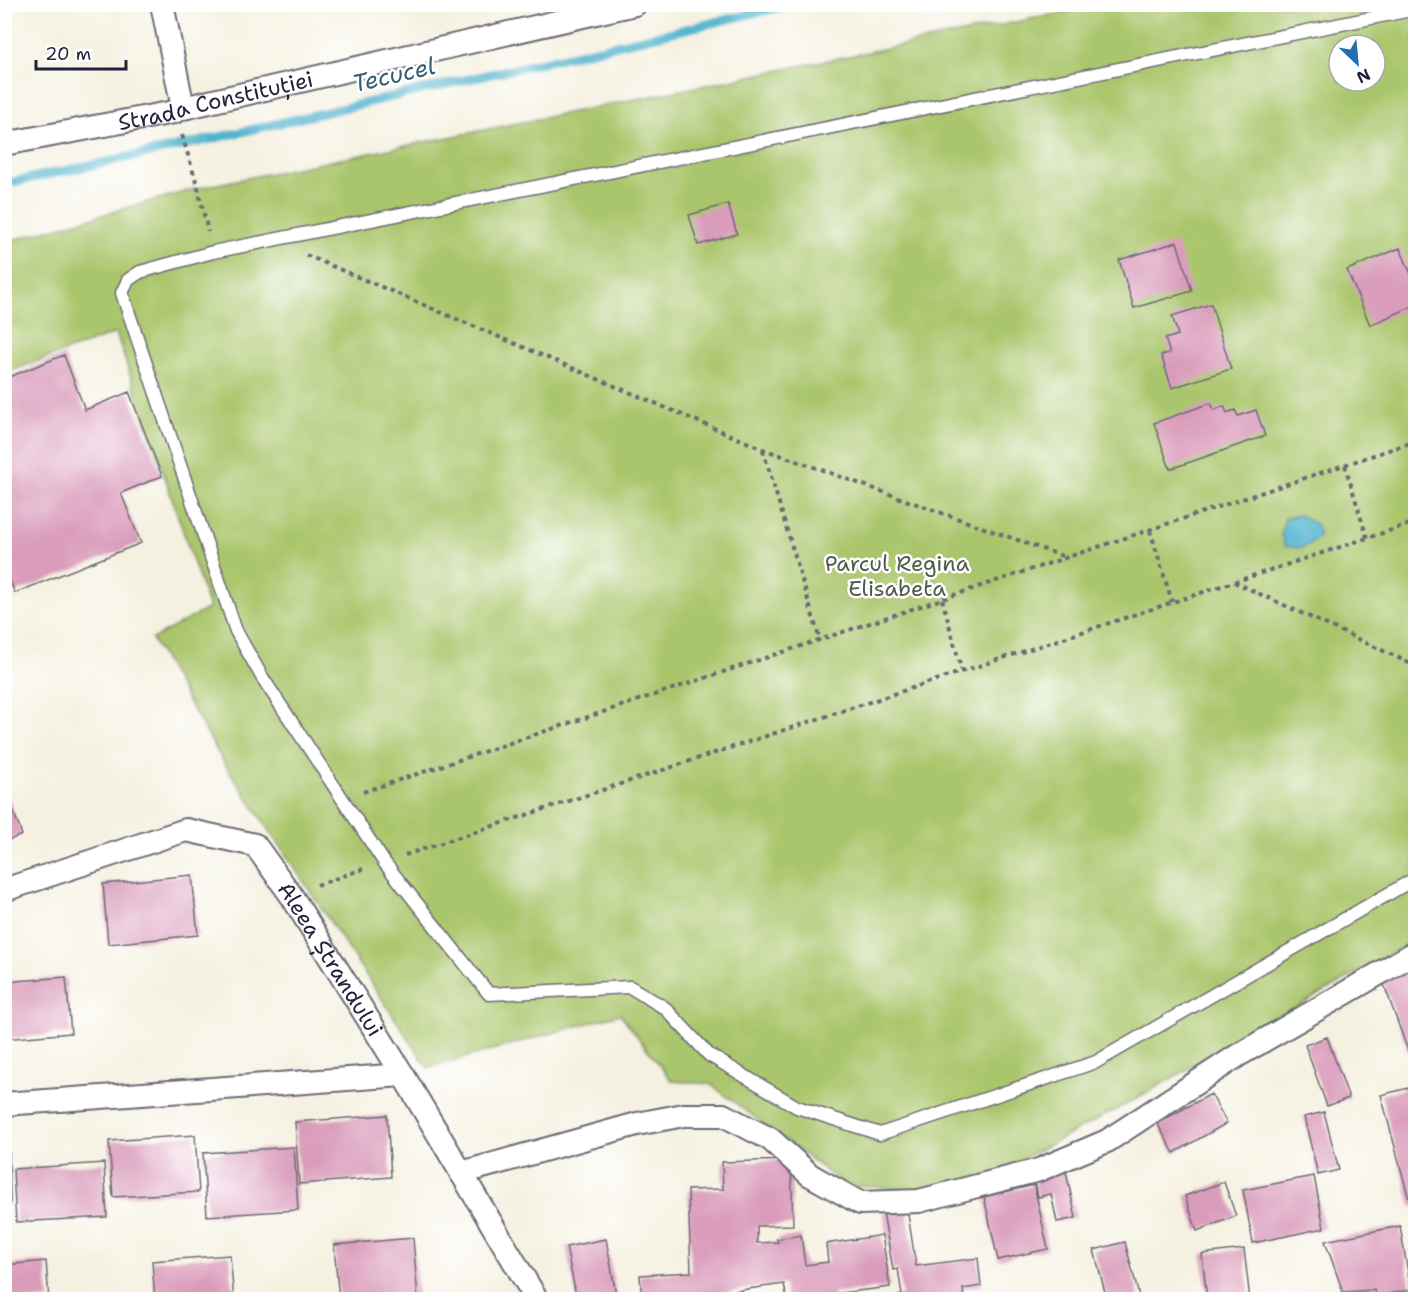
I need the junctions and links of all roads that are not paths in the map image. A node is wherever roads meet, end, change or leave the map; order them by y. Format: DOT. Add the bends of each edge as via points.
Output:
graph roads {
  1 [pos="162,4"];
  2 [pos="635,4"];
  3 [pos="1416,9"];
  4 [pos="179,110"];
  5 [pos="4,144"];
  6 [pos="1416,878"];
  7 [pos="4,890"];
  8 [pos="1416,952"];
  9 [pos="403,1075"];
  10 [pos="4,1104"];
  11 [pos="461,1173"];
  12 [pos="537,1299"];
  1 -- 4 [label="street"];
  2 -- 4 [label="street, Strada Constituției"];
  3 -- 6 [label="lane" via="213,252 140,272 128,280 122,293 236,632 384,862 489,994 630,987 665,1008 709,1055 797,1107 880,1134 1096,1062"];
  4 -- 5 [label="street, Strada Constituției"];
  7 -- 9 [label="street, Aleea Ștrandului" via="186,830 255,845 291,895"];
  8 -- 11 [label="street" via="1237,1056 1107,1141 1039,1170 919,1201 860,1203 810,1174 770,1139 723,1115 684,1115 637,1124"];
  9 -- 10 [label="street"];
  9 -- 11 [label="street, Aleea Ștrandului"];
  11 -- 12 [label="street, Aleea Ștrandului"];
}
